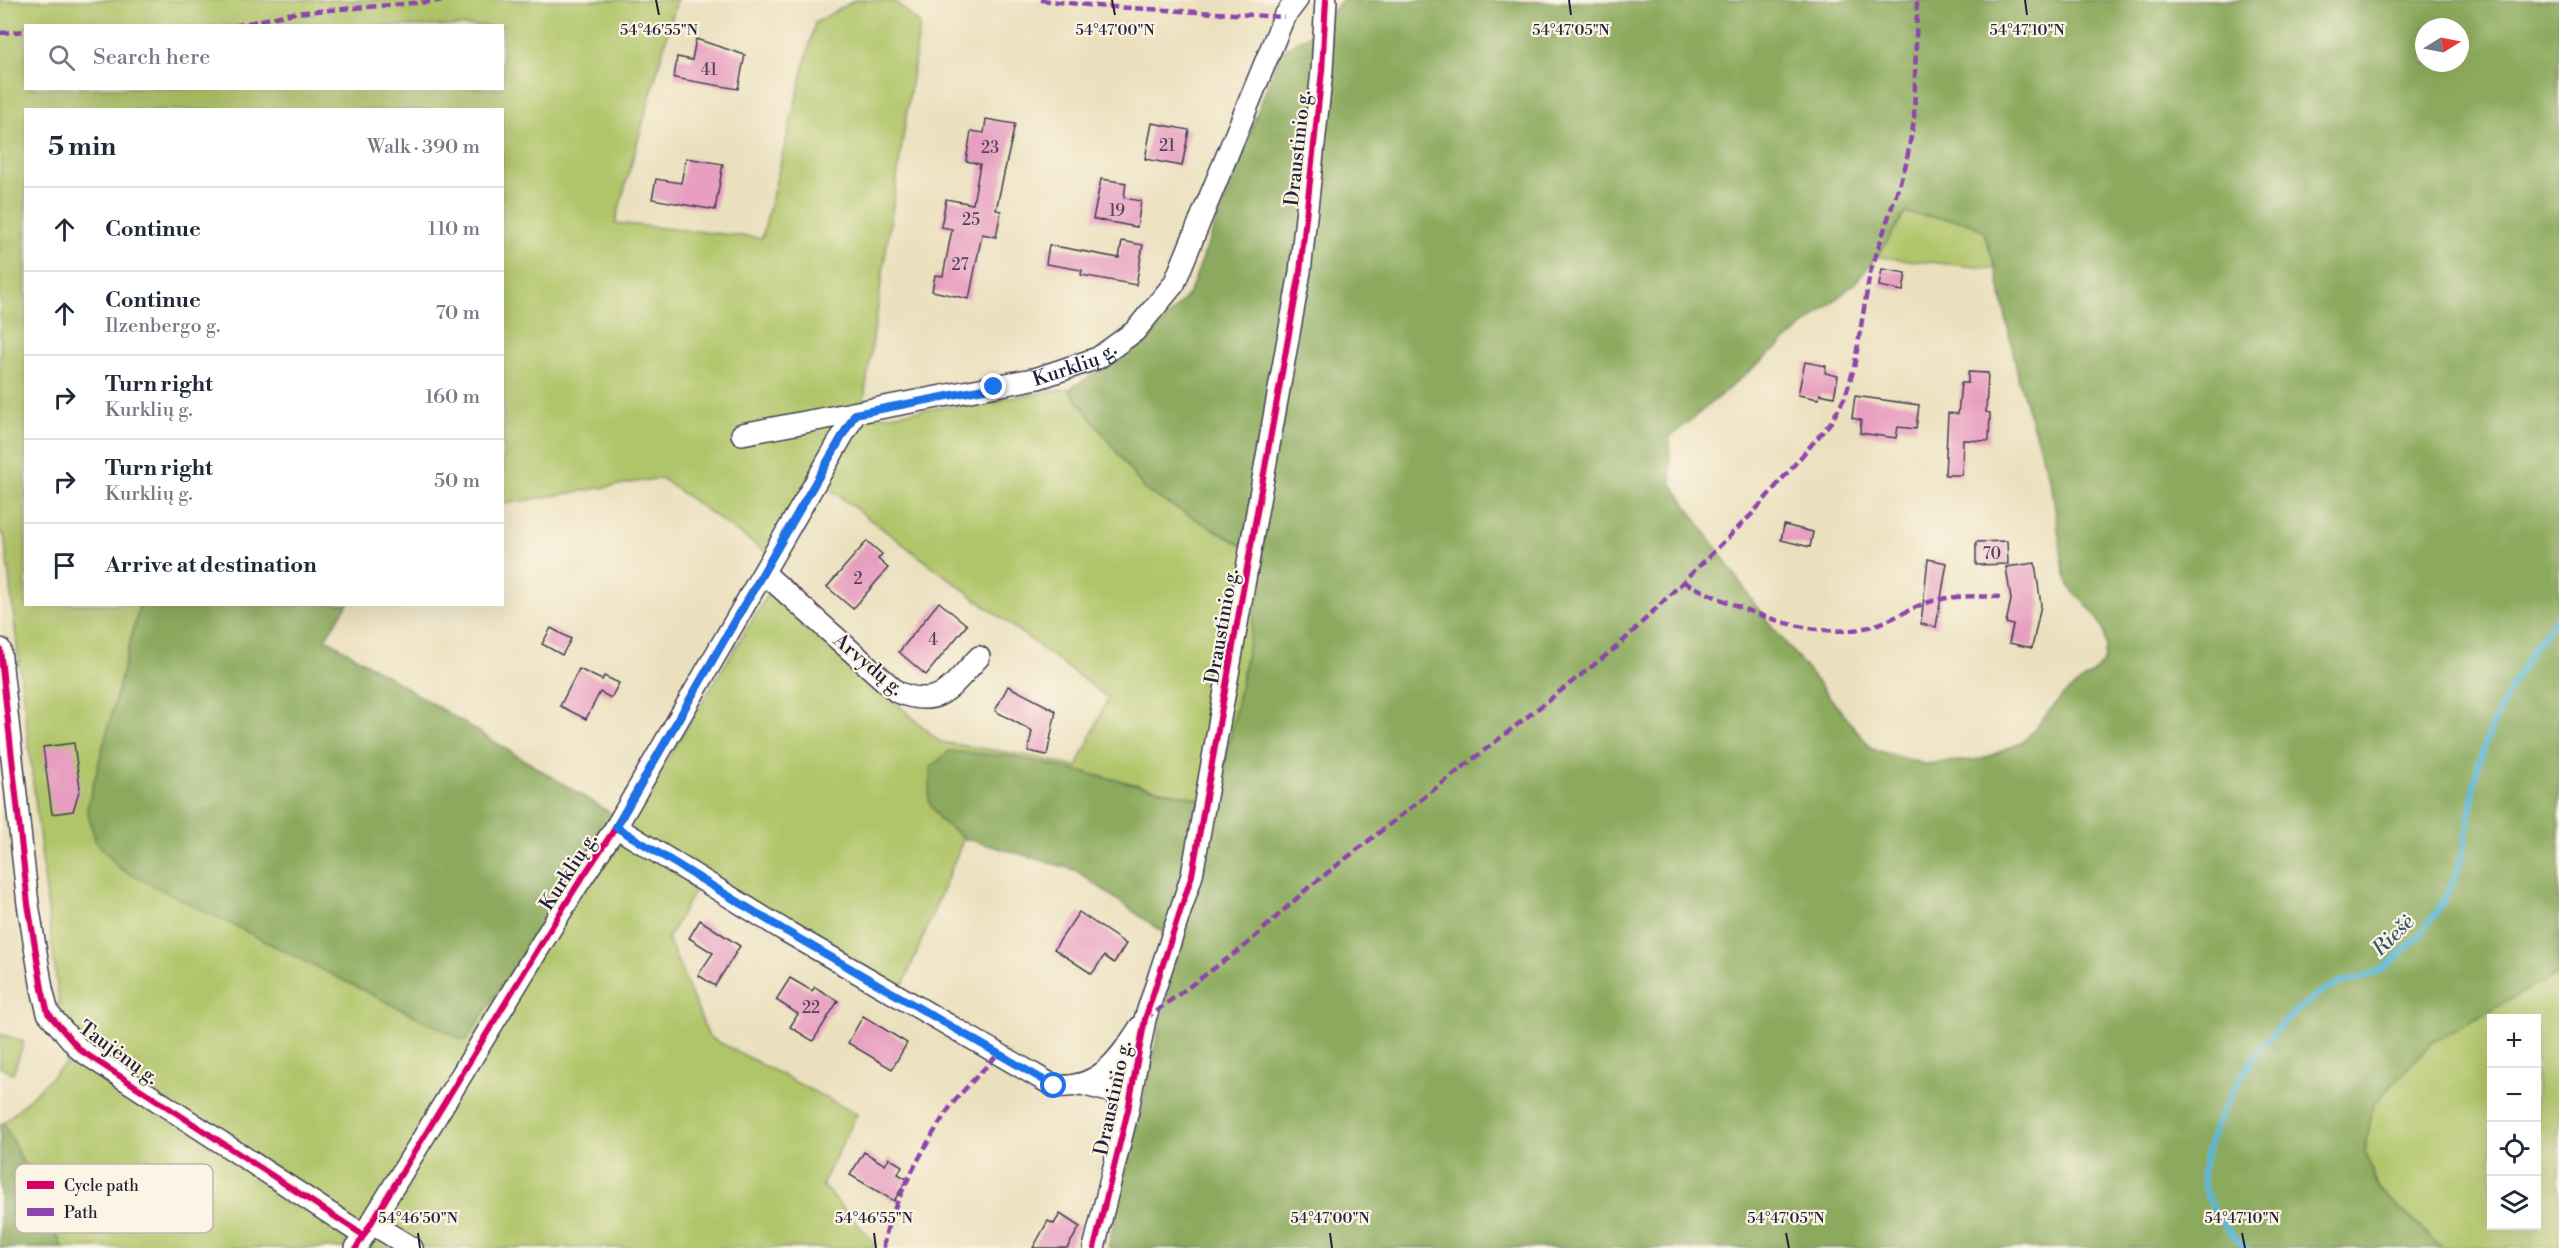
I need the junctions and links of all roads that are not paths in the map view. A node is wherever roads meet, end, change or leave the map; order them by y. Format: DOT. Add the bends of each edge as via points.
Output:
graph roads {
  1 [pos="1297,0"];
  2 [pos="1326,0"];
  3 [pos="855,414"];
  4 [pos="742,434"];
  5 [pos="764,573"];
  6 [pos="0,649"];
  7 [pos="979,657"];
  8 [pos="616,827"];
  9 [pos="1145,1018"];
  10 [pos="1085,1085"];
  11 [pos="1128,1110"];
  12 [pos="363,1236"];
  13 [pos="412,1248"];
  14 [pos="1094,1248"];
  1 -- 3 [label="street, Kurklių g." via="1284,17 1174,284 1135,332 1098,358 1038,378"];
  2 -- 9 [label="street, Draustinio g." via="1300,272 1250,564 1192,875"];
  3 -- 4 [label="street"];
  3 -- 5 [label="street, Kurklių g."];
  5 -- 7 [label="street, Arvydų g." via="906,696 931,699 945,692"];
  5 -- 8 [label="street, Kurklių g."];
  6 -- 12 [label="street, Taujėnų g." via="28,904 48,1013 80,1050"];
  8 -- 10 [label="street" via="784,930 1054,1086"];
  8 -- 12 [label="street, Kurklių g."];
  9 -- 10 [label="street" via="1123,1053"];
  9 -- 11 [label="street, Draustinio g."];
  10 -- 11 [label="street" via="1112,1092"];
  11 -- 14 [label="street, Draustinio g."];
  12 -- 13 [label="street, Taujėnų g."];
}
